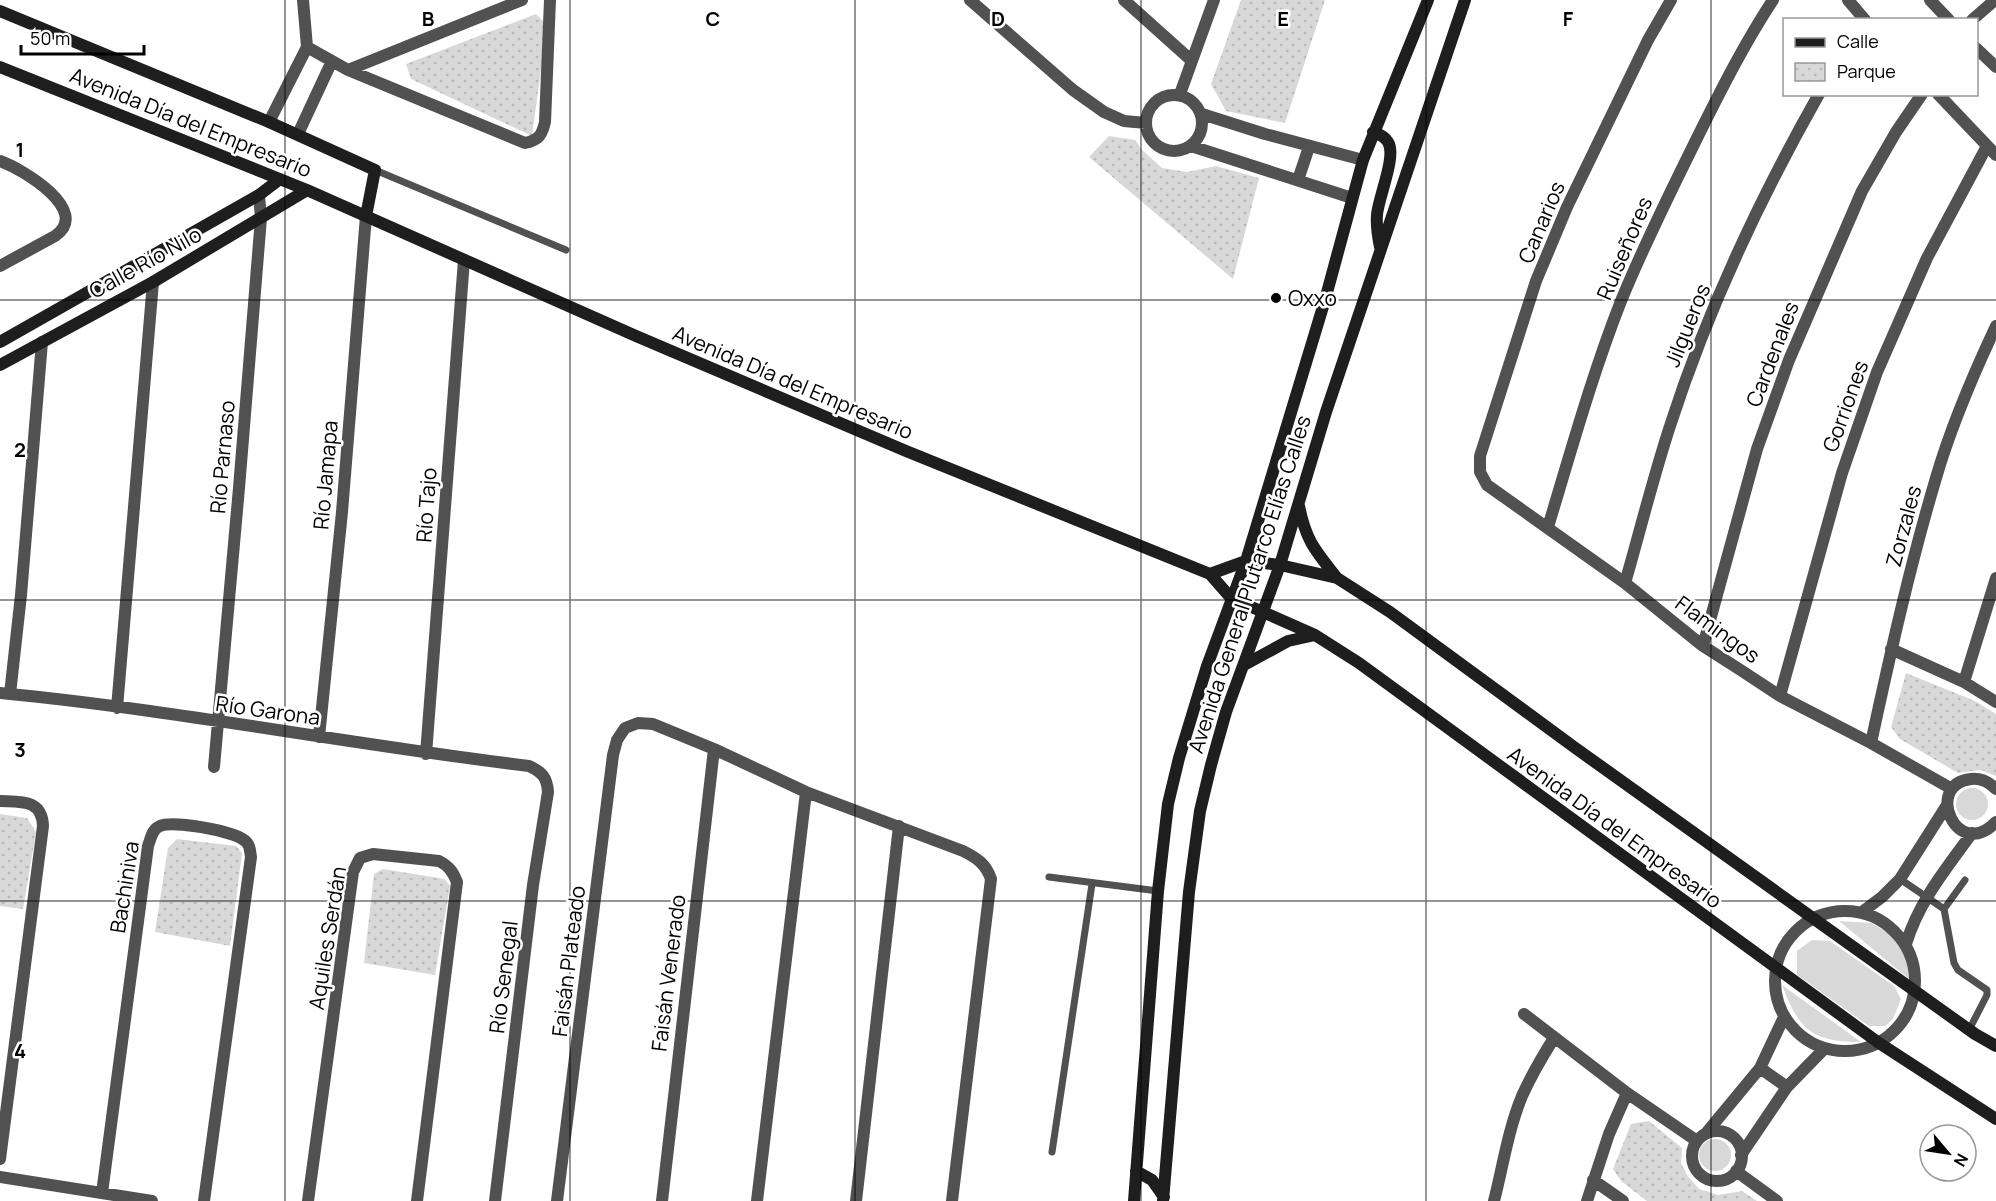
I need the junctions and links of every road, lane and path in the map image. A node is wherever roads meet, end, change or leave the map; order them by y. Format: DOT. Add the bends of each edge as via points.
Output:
graph roads {
  1 [pos="303,0"];
  2 [pos="522,0"];
  3 [pos="550,0"];
  4 [pos="970,0"];
  5 [pos="1124,0"];
  6 [pos="1215,0"];
  7 [pos="1428,0"];
  8 [pos="1465,0"];
  9 [pos="1671,0"];
  10 [pos="1773,0"];
  11 [pos="1848,0"];
  12 [pos="1930,0"];
  13 [pos="1995,0"];
  14 [pos="0,11"];
  15 [pos="1862,18"];
  16 [pos="1946,18"];
  17 [pos="1974,18"];
  18 [pos="307,47"];
  19 [pos="1978,49"];
  20 [pos="332,61"];
  21 [pos="1192,61"];
  22 [pos="0,67"];
  23 [pos="1996,68"];
  24 [pos="348,70"];
  25 [pos="1180,94"];
  26 [pos="1818,96"];
  27 [pos="1922,96"];
  28 [pos="1940,96"];
  29 [pos="1202,114"];
  30 [pos="269,122"];
  31 [pos="1146,123"];
  32 [pos="1373,132"];
  33 [pos="298,134"];
  34 [pos="1191,146"];
  35 [pos="1309,147"];
  36 [pos="1992,150"];
  37 [pos="1363,160"];
  38 [pos="0,161"];
  39 [pos="375,170"];
  40 [pos="280,179"];
  41 [pos="1299,180"];
  42 [pos="307,190"];
  43 [pos="259,195"];
  44 [pos="1352,198"];
  45 [pos="366,216"];
  46 [pos="261,218"];
  47 [pos="566,250"];
  48 [pos="1381,252"];
  49 [pos="464,260"];
  50 [pos="0,266"];
  51 [pos="153,282"];
  52 [pos="1996,326"];
  53 [pos="0,342"];
  54 [pos="42,342"];
  55 [pos="0,365"];
  56 [pos="1480,472"];
  57 [pos="1298,504"];
  58 [pos="1548,527"];
  59 [pos="1246,561"];
  60 [pos="1280,565"];
  61 [pos="1210,574"];
  62 [pos="1336,578"];
  63 [pos="1996,578"];
  64 [pos="1625,583"];
  65 [pos="1231,598"];
  66 [pos="1263,611"];
  67 [pos="1315,634"];
  68 [pos="1703,646"];
  69 [pos="1891,649"];
  70 [pos="1244,665"];
  71 [pos="1964,682"];
  72 [pos="5,694"];
  73 [pos="1780,696"];
  74 [pos="1996,702"];
  75 [pos="117,708"];
  76 [pos="219,722"];
  77 [pos="319,737"];
  78 [pos="1871,743"];
  79 [pos="714,749"];
  80 [pos="426,754"];
  81 [pos="529,766"];
  82 [pos="214,767"];
  83 [pos="1952,789"];
  84 [pos="1996,789"];
  85 [pos="806,792"];
  86 [pos="0,801"];
  87 [pos="1947,805"];
  88 [pos="1996,823"];
  89 [pos="899,826"];
  90 [pos="1972,833"];
  91 [pos="1049,877"];
  92 [pos="1900,879"];
  93 [pos="1965,880"];
  94 [pos="1092,884"];
  95 [pos="1158,891"];
  96 [pos="1926,897"];
  97 [pos="1944,909"];
  98 [pos="1862,912"];
  99 [pos="1814,918"];
  100 [pos="1906,944"];
  101 [pos="1776,969"];
  102 [pos="1915,989"];
  103 [pos="1524,1014"];
  104 [pos="1784,1017"];
  105 [pos="1969,1030"];
  106 [pos="1554,1038"];
  107 [pos="1879,1043"];
  108 [pos="1996,1046"];
  109 [pos="1824,1049"];
  110 [pos="1760,1068"];
  111 [pos="1787,1087"];
  112 [pos="1627,1093"];
  113 [pos="1996,1119"];
  114 [pos="1707,1132"];
  115 [pos="1697,1141"];
  116 [pos="1052,1152"];
  117 [pos="1741,1155"];
  118 [pos="0,1159"];
  119 [pos="1136,1171"];
  120 [pos="1736,1171"];
  121 [pos="0,1176"];
  122 [pos="1593,1180"];
  123 [pos="102,1193"];
  124 [pos="1163,1199"];
  125 [pos="152,1201"];
  126 [pos="204,1201"];
  127 [pos="308,1201"];
  128 [pos="417,1201"];
  129 [pos="495,1201"];
  130 [pos="558,1201"];
  131 [pos="662,1201"];
  132 [pos="757,1201"];
  133 [pos="856,1201"];
  134 [pos="952,1201"];
  135 [pos="1134,1201"];
  136 [pos="1494,1201"];
  137 [pos="1587,1201"];
  138 [pos="1623,1201"];
  139 [pos="1777,1201"];
  1 -- 18 [label="street"];
  2 -- 24 [label="street"];
  3 -- 24 [label="street" via="545,122 536,141 525,143"];
  4 -- 31 [label="street" via="1073,90 1124,121"];
  5 -- 21 [label="street"];
  6 -- 21 [label="street"];
  7 -- 32 [label="street, Avenida General Plutarco Elías Calles"];
  8 -- 48 [label="street, Avenida General Plutarco Elías Calles"];
  9 -- 56 [label="street, Canarios" via="1567,207 1536,281 1480,456"];
  10 -- 58 [label="street, Ruiseñores" via="1722,88 1621,302"];
  11 -- 15 [label="street"];
  12 -- 16 [label="street"];
  13 -- 17 [label="street"];
  14 -- 30 [label="street, Avenida Día del Empresario"];
  18 -- 20 [label="street"];
  18 -- 30 [label="street"];
  19 -- 23 [label="street"];
  20 -- 24 [label="street"];
  20 -- 33 [label="street"];
  21 -- 25 [label="street"];
  22 -- 40 [label="street, Avenida Día del Empresario"];
  25 -- 29 [label="street" via="1194,101"];
  25 -- 31 [label="street" via="1164,96 1150,106"];
  26 -- 64 [label="street, Jilgueros" via="1788,149 1698,346 1670,426"];
  27 -- 68 [label="street, Cardenales" via="1862,191 1789,360 1757,448"];
  28 -- 36 [label="street"];
  29 -- 34 [label="street" via="1202,131"];
  29 -- 35 [label="street"];
  30 -- 33 [label="street, Avenida Día del Empresario"];
  31 -- 34 [label="street" via="1148,135 1167,151"];
  32 -- 37 [label="street, Avenida General Plutarco Elías Calles"];
  32 -- 48 [label="street" via="1388,141 1390,147 1377,215"];
  33 -- 39 [label="street, Avenida Día del Empresario"];
  34 -- 41 [label="street"];
  35 -- 37 [label="street"];
  35 -- 41 [label="street"];
  36 -- 73 [label="street, Gorriones" via="1927,258 1877,372 1842,473"];
  37 -- 44 [label="street, Avenida General Plutarco Elías Calles"];
  38 -- 50 [label="street" via="31,176 50,193 61,205 66,224 55,236"];
  39 -- 45 [label="street"];
  39 -- 47 [label="lane"];
  40 -- 42 [label="street, Avenida Día del Empresario"];
  40 -- 43 [label="street, Calle Río Nilo"];
  41 -- 44 [label="street"];
  42 -- 45 [label="street, Avenida Día del Empresario"];
  42 -- 46 [label="street, Calle Río Nilo"];
  43 -- 46 [label="street, Río Parnaso"];
  43 -- 53 [label="street, Calle Río Nilo"];
  44 -- 59 [label="street, Avenida General Plutarco Elías Calles"];
  45 -- 49 [label="street, Avenida Día del Empresario"];
  45 -- 77 [label="street, Río Jamapa"];
  46 -- 51 [label="street, Calle Río Nilo"];
  46 -- 76 [label="street, Río Parnaso"];
  48 -- 57 [label="street, Avenida General Plutarco Elías Calles"];
  49 -- 61 [label="street, Avenida Día del Empresario" via="906,451"];
  49 -- 80 [label="street, Río Tajo"];
  51 -- 54 [label="street, Calle Río Nilo"];
  51 -- 75 [label="street"];
  52 -- 69 [label="street, Zorzales" via="1936,477"];
  54 -- 55 [label="street, Calle Río Nilo"];
  54 -- 72 [label="street" via="21,595"];
  56 -- 58 [label="street, Flamingos" via="1487,484"];
  57 -- 60 [label="street, Avenida General Plutarco Elías Calles"];
  57 -- 62 [label="street" via="1304,531"];
  58 -- 64 [label="street, Flamingos"];
  59 -- 60 [label="street, Avenida Día del Empresario"];
  59 -- 61 [label="street, Avenida Día del Empresario"];
  59 -- 65 [label="street, Avenida General Plutarco Elías Calles"];
  60 -- 62 [label="street, Avenida Día del Empresario"];
  60 -- 66 [label="street, Avenida General Plutarco Elías Calles"];
  61 -- 65 [label="street, Avenida Día del Empresario"];
  62 -- 99 [label="street, Avenida Día del Empresario" via="1390,612"];
  63 -- 71 [label="street"];
  64 -- 68 [label="street, Flamingos"];
  65 -- 66 [label="street, Avenida Día del Empresario"];
  65 -- 95 [label="street, Avenida General Plutarco Elías Calles" via="1179,758 1168,804"];
  66 -- 67 [label="street, Avenida Día del Empresario"];
  66 -- 70 [label="street, Avenida General Plutarco Elías Calles"];
  67 -- 70 [label="street" via="1288,640"];
  67 -- 101 [label="street, Avenida Día del Empresario"];
  68 -- 73 [label="street, Flamingos"];
  69 -- 71 [label="street"];
  69 -- 78 [label="street, Zorzales"];
  70 -- 124 [label="street, Avenida General Plutarco Elías Calles" via="1226,712 1200,811 1189,892"];
  71 -- 74 [label="street"];
  72 -- 75 [label="street, Río Garona"];
  73 -- 78 [label="street, Flamingos"];
  75 -- 76 [label="street, Río Garona"];
  76 -- 77 [label="street, Río Garona"];
  76 -- 82 [label="street, Río Parnaso"];
  77 -- 80 [label="street, Río Garona"];
  78 -- 83 [label="street, Flamingos"];
  79 -- 85 [label="street"];
  79 -- 130 [label="street, Faisán Plateado" via="653,724 638,723 625,728 617,740"];
  79 -- 131 [label="street, Faisán Venerado"];
  80 -- 81 [label="street, Río Garona"];
  81 -- 129 [label="street, Río Senegal" via="547,780 548,792"];
  83 -- 84 [label="street" via="1975,778"];
  83 -- 87 [label="street"];
  85 -- 89 [label="street"];
  85 -- 132 [label="street"];
  86 -- 118 [label="street" via="36,807 43,826"];
  87 -- 90 [label="street" via="1951,821"];
  87 -- 92 [label="street"];
  88 -- 90 [label="street"];
  89 -- 133 [label="street"];
  89 -- 134 [label="street" via="976,857 991,879"];
  90 -- 96 [label="street"];
  91 -- 94 [label="lane"];
  92 -- 96 [label="lane"];
  92 -- 98 [label="street"];
  93 -- 97 [label="lane"];
  94 -- 95 [label="lane"];
  94 -- 116 [label="lane"];
  95 -- 119 [label="street, Avenida General Plutarco Elías Calles"];
  96 -- 97 [label="lane"];
  96 -- 100 [label="street"];
  97 -- 105 [label="lane" via="1954,963 1987,990"];
  98 -- 99 [label="street" via="1838,911"];
  98 -- 100 [label="street" via="1879,919"];
  99 -- 101 [label="street" via="1796,930 1783,948"];
  99 -- 102 [label="street, Avenida Día del Empresario"];
  100 -- 102 [label="street" via="1914,966"];
  101 -- 104 [label="street" via="1776,993"];
  101 -- 107 [label="street, Avenida Día del Empresario"];
  102 -- 105 [label="street, Avenida Día del Empresario"];
  102 -- 107 [label="street" via="1909,1011"];
  103 -- 106 [label="street"];
  104 -- 109 [label="street" via="1794,1031"];
  104 -- 110 [label="street"];
  105 -- 108 [label="street, Avenida Día del Empresario"];
  106 -- 112 [label="street"];
  106 -- 136 [label="street" via="1522,1097"];
  107 -- 109 [label="street" via="1852,1052"];
  107 -- 113 [label="street, Avenida Día del Empresario"];
  109 -- 111 [label="street"];
  110 -- 111 [label="street"];
  110 -- 114 [label="street"];
  111 -- 117 [label="street"];
  112 -- 115 [label="street"];
  112 -- 122 [label="street"];
  114 -- 115 [label="street"];
  114 -- 117 [label="street" via="1729,1134 1740,1147"];
  115 -- 120 [label="street" via="1692,1155 1701,1175 1717,1180"];
  117 -- 120 [label="street"];
  119 -- 124 [label="street" via="1152,1180"];
  119 -- 135 [label="street, Avenida General Plutarco Elías Calles"];
  120 -- 139 [label="street"];
  121 -- 123 [label="street"];
  122 -- 137 [label="street"];
  122 -- 138 [label="street"];
  123 -- 125 [label="street"];
  123 -- 126 [label="street, Bachiniva" via="148,846 160,826 177,824 235,835 245,840 251,857"];
  127 -- 128 [label="street, Aquiles Serdán" via="353,872 360,858 373,854 439,861 453,872 457,882"];
}
